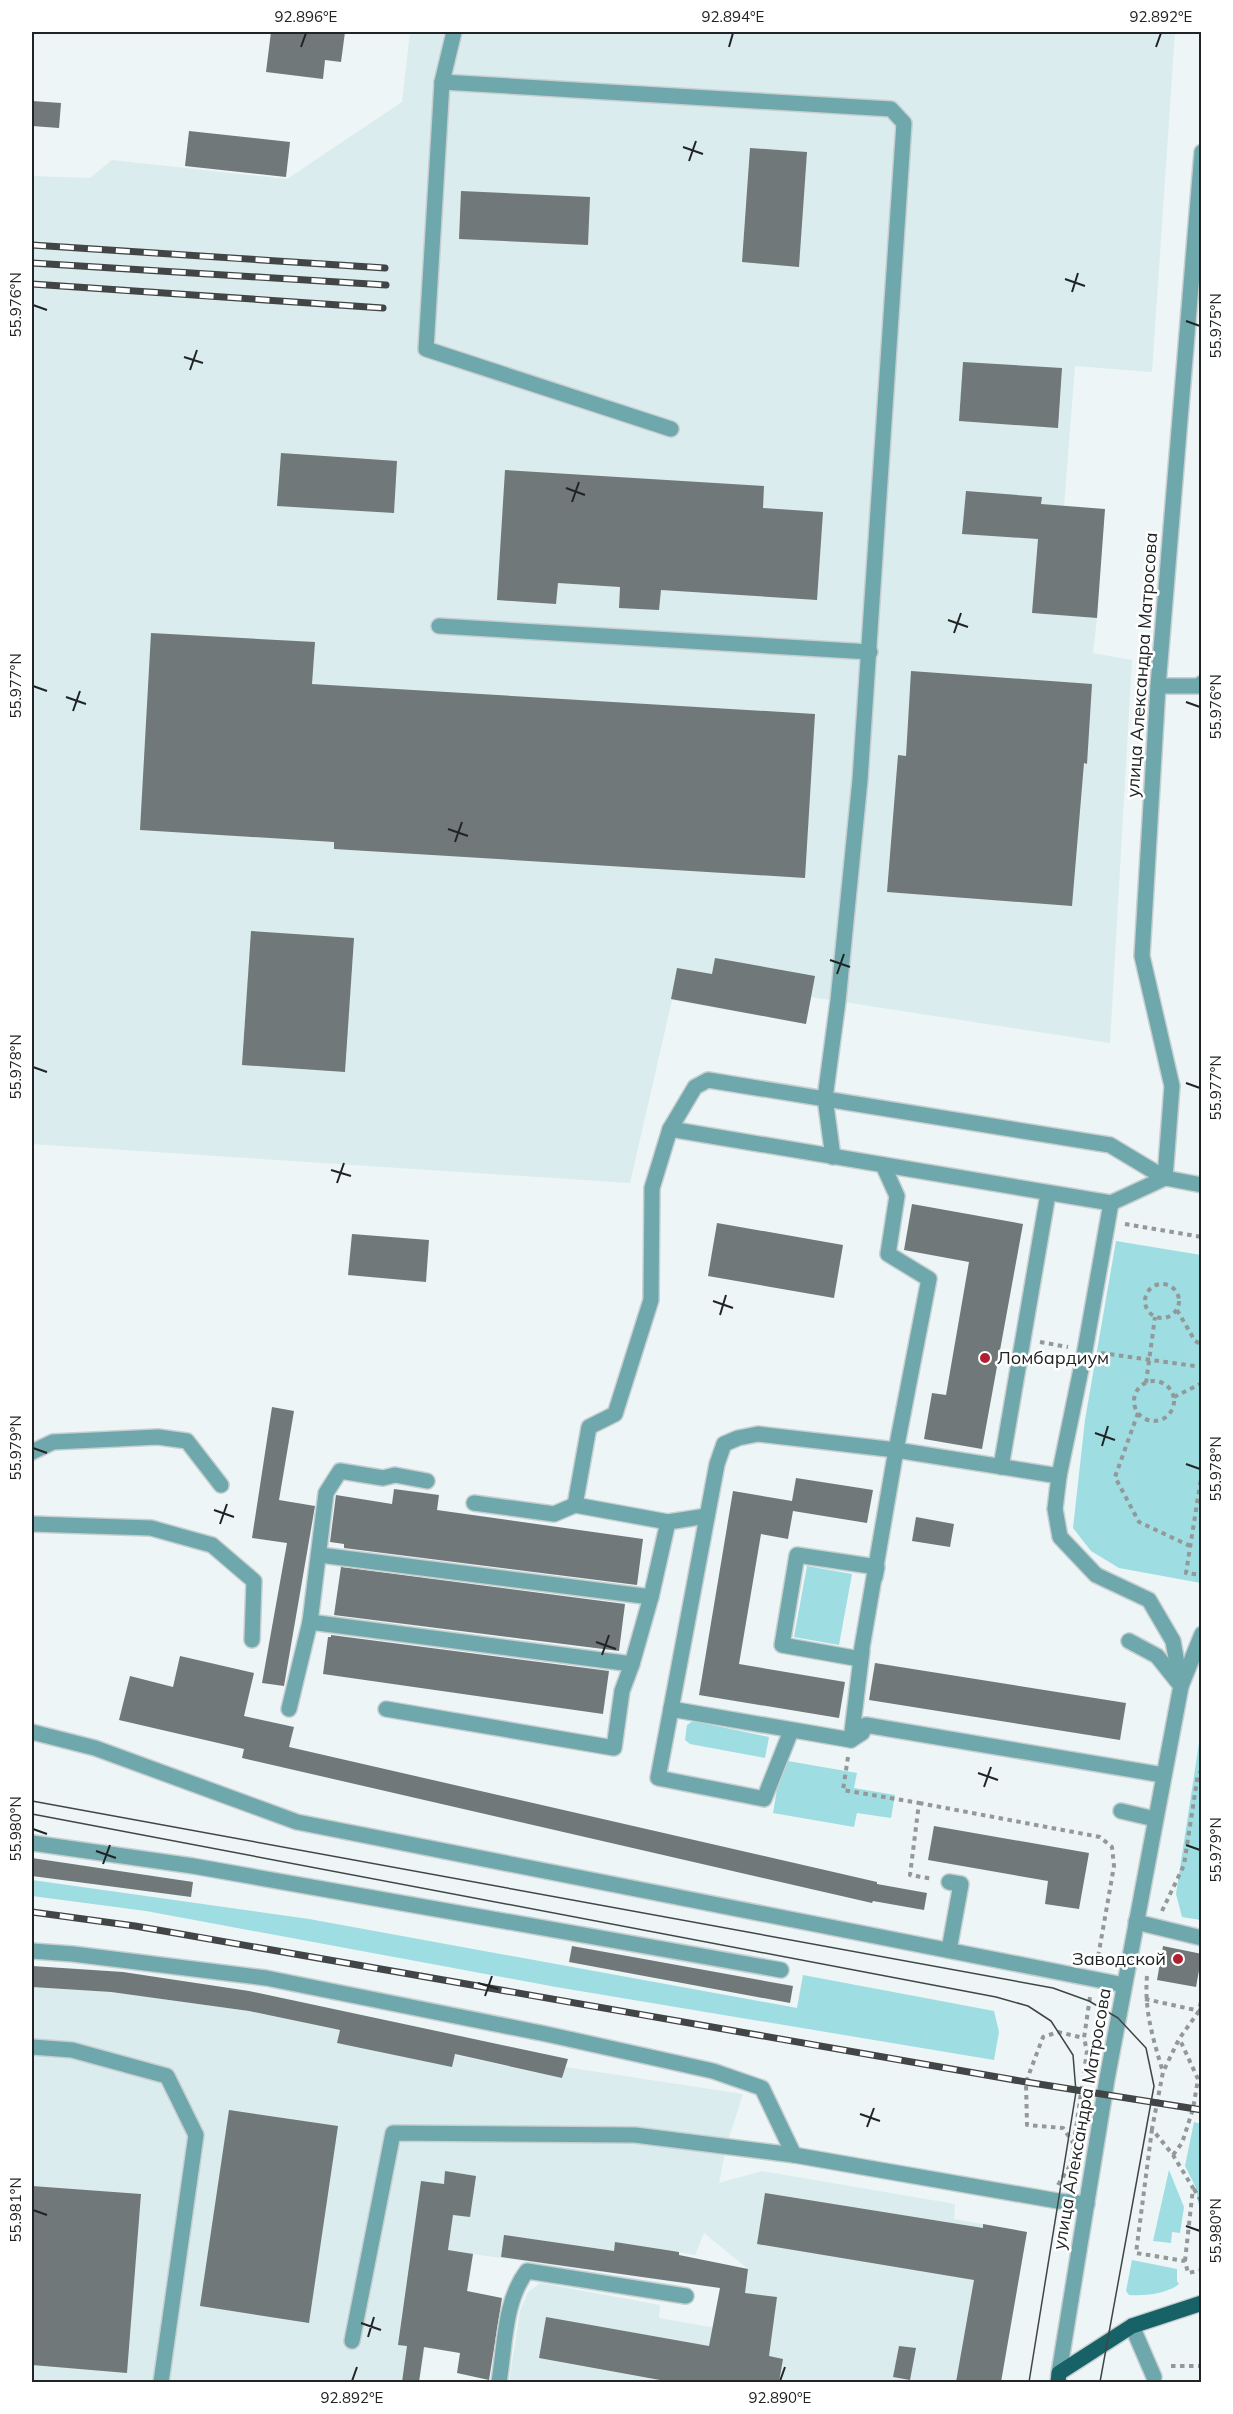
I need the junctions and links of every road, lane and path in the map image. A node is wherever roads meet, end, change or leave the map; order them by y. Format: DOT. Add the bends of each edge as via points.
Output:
graph roads {
  1 [pos="454,32"];
  2 [pos="442,82"];
  3 [pos="1202,152"];
  4 [pos="671,429"];
  5 [pos="440,626"];
  6 [pos="870,652"];
  7 [pos="1202,683"];
  8 [pos="1158,686"];
  9 [pos="825,1098"];
  10 [pos="670,1129"];
  11 [pos="833,1157"];
  12 [pos="883,1165"];
  13 [pos="1166,1178"];
  14 [pos="1202,1185"];
  15 [pos="1048,1194"];
  16 [pos="1111,1203"];
  17 [pos="1107,1221"];
  18 [pos="1202,1237"];
  19 [pos="1177,1310"];
  20 [pos="1155,1317"];
  21 [pos="1022,1340"];
  22 [pos="1202,1346"];
  23 [pos="1074,1348"];
  24 [pos="1100,1353"];
  25 [pos="1149,1360"];
  26 [pos="1202,1367"];
  27 [pos="1146,1383"];
  28 [pos="1202,1383"];
  29 [pos="1174,1397"];
  30 [pos="1138,1413"];
  31 [pos="896,1450"];
  32 [pos="32,1452"];
  33 [pos="1001,1467"];
  34 [pos="1202,1472"];
  35 [pos="1059,1476"];
  36 [pos="427,1481"];
  37 [pos="221,1485"];
  38 [pos="474,1503"];
  39 [pos="575,1505"];
  40 [pos="707,1516"];
  41 [pos="668,1522"];
  42 [pos="32,1524"];
  43 [pos="1190,1546"];
  44 [pos="320,1555"];
  45 [pos="877,1567"];
  46 [pos="1202,1575"];
  47 [pos="651,1597"];
  48 [pos="310,1622"];
  49 [pos="1202,1634"];
  50 [pos="252,1640"];
  51 [pos="1129,1641"];
  52 [pos="860,1659"];
  53 [pos="632,1664"];
  54 [pos="1181,1686"];
  55 [pos="289,1709"];
  56 [pos="386,1709"];
  57 [pos="671,1709"];
  58 [pos="791,1731"];
  59 [pos="32,1732"];
  60 [pos="851,1740"];
  61 [pos="1202,1771"];
  62 [pos="1163,1775"];
  63 [pos="920,1803"];
  64 [pos="1121,1810"];
  65 [pos="1155,1819"];
  66 [pos="32,1843"];
  67 [pos="949,1882"];
  68 [pos="1136,1922"];
  69 [pos="1155,1926"];
  70 [pos="1202,1938"];
  71 [pos="1101,1942"];
  72 [pos="949,1950"];
  73 [pos="32,1951"];
  74 [pos="781,1970"];
  75 [pos="1147,1975"];
  76 [pos="1124,1985"];
  77 [pos="1202,1997"];
  78 [pos="1145,1999"];
  79 [pos="1089,2001"];
  80 [pos="1200,2011"];
  81 [pos="1084,2038"];
  82 [pos="1179,2039"];
  83 [pos="32,2047"];
  84 [pos="1163,2072"];
  85 [pos="1152,2129"];
  86 [pos="1074,2144"];
  87 [pos="794,2154"];
  88 [pos="1173,2155"];
  89 [pos="1193,2188"];
  90 [pos="1043,2198"];
  91 [pos="1202,2203"];
  92 [pos="1087,2204"];
  93 [pos="1185,2261"];
  94 [pos="1202,2270"];
  95 [pos="686,2296"];
  96 [pos="1202,2303"];
  97 [pos="1132,2326"];
  98 [pos="352,2342"];
  99 [pos="1171,2366"];
  100 [pos="1202,2366"];
  101 [pos="1154,2377"];
  102 [pos="1059,2378"];
  103 [pos="160,2382"];
  104 [pos="499,2382"];
  1 -- 2 [label="street"];
  2 -- 4 [label="street" via="426,349"];
  2 -- 6 [label="street" via="891,109 904,123"];
  3 -- 8 [label="street, улица Александра Матросова"];
  5 -- 6 [label="street"];
  6 -- 9 [label="street"];
  7 -- 8 [label="street" via="1199,687"];
  8 -- 13 [label="street, улица Александра Матросова" via="1142,957 1172,1086"];
  9 -- 10 [label="street" via="708,1080 695,1087"];
  9 -- 11 [label="street"];
  9 -- 13 [label="street" via="1110,1145"];
  10 -- 11 [label="street"];
  10 -- 39 [label="street" via="652,1188 651,1300 615,1414 589,1427"];
  11 -- 12 [label="street"];
  12 -- 15 [label="street"];
  12 -- 31 [label="street" via="897,1196 888,1254 929,1279"];
  13 -- 14 [label="street"];
  13 -- 16 [label="street"];
  15 -- 16 [label="street"];
  15 -- 21 [label="street"];
  16 -- 17 [label="street, улица Александра Матросова"];
  17 -- 18 [label="path"];
  17 -- 35 [label="street, улица Александра Матросова"];
  19 -- 20 [label="path" via="1165,1318"];
  19 -- 20 [label="path" via="1179,1299 1174,1288 1157,1284 1147,1292 1144,1303"];
  19 -- 22 [label="path"];
  20 -- 25 [label="path"];
  21 -- 23 [label="path"];
  21 -- 33 [label="street"];
  24 -- 25 [label="path"];
  25 -- 26 [label="path"];
  25 -- 27 [label="path"];
  27 -- 29 [label="path" via="1164,1383"];
  27 -- 30 [label="path" via="1135,1396"];
  28 -- 29 [label="path"];
  29 -- 30 [label="path" via="1174,1406 1162,1420 1144,1419"];
  30 -- 43 [label="path" via="1115,1477 1138,1522"];
  31 -- 33 [label="street"];
  31 -- 40 [label="street" via="758,1434 738,1438 724,1444"];
  31 -- 45 [label="street"];
  32 -- 37 [label="street" via="53,1442 158,1437 188,1441"];
  33 -- 35 [label="street"];
  34 -- 43 [label="path"];
  35 -- 54 [label="street, улица Александра Матросова" via="1055,1509 1059,1537 1096,1575 1149,1600 1173,1641"];
  36 -- 44 [label="street" via="340,1471 326,1493"];
  38 -- 39 [label="street" via="554,1514"];
  39 -- 41 [label="street"];
  40 -- 41 [label="street"];
  40 -- 57 [label="street"];
  41 -- 47 [label="street"];
  42 -- 50 [label="street" via="151,1528 212,1545 254,1581"];
  43 -- 46 [label="path" via="1186,1573"];
  44 -- 47 [label="street"];
  44 -- 48 [label="street"];
  45 -- 52 [label="street"];
  45 -- 52 [label="street" via="797,1555 782,1645"];
  47 -- 53 [label="street"];
  48 -- 53 [label="street"];
  48 -- 55 [label="street"];
  49 -- 54 [label="street, улица Александра Матросова"];
  51 -- 54 [label="street" via="1157,1656"];
  52 -- 60 [label="street"];
  53 -- 56 [label="street" via="622,1691 614,1748"];
  54 -- 62 [label="street, улица Александра Матросова"];
  57 -- 58 [label="street"];
  57 -- 58 [label="street" via="658,1778 764,1799"];
  58 -- 60 [label="street"];
  59 -- 72 [label="street" via="95,1748 297,1822"];
  60 -- 62 [label="street" via="866,1725 923,1738"];
  60 -- 63 [label="path" via="843,1790"];
  61 -- 69 [label="path" via="1198,1774 1184,1865"];
  62 -- 65 [label="street, улица Александра Матросова"];
  63 -- 67 [label="path" via="910,1875"];
  63 -- 71 [label="path" via="1100,1837 1112,1847 1114,1866"];
  64 -- 65 [label="street"];
  65 -- 68 [label="street, улица Александра Матросова"];
  66 -- 74 [label="street" via="193,1866"];
  67 -- 72 [label="street" via="961,1884"];
  68 -- 69 [label="street"];
  68 -- 76 [label="street, улица Александра Матросова"];
  69 -- 70 [label="street"];
  72 -- 76 [label="street"];
  73 -- 87 [label="street" via="266,1978 712,2071 762,2088"];
  75 -- 78 [label="path"];
  76 -- 92 [label="street, улица Александра Матросова"];
  77 -- 80 [label="path"];
  78 -- 80 [label="path"];
  78 -- 84 [label="path"];
  79 -- 81 [label="path"];
  80 -- 82 [label="path"];
  81 -- 86 [label="path" via="1086,2051"];
  81 -- 86 [label="path" via="1059,2032 1043,2037 1026,2082 1027,2125 1063,2128"];
  82 -- 84 [label="path"];
  82 -- 88 [label="path" via="1198,2079 1182,2144"];
  83 -- 103 [label="street" via="72,2050 167,2076 196,2135"];
  84 -- 85 [label="path"];
  85 -- 88 [label="path"];
  85 -- 93 [label="path" via="1136,2253"];
  86 -- 90 [label="path" via="1071,2164 1060,2183"];
  87 -- 90 [label="street"];
  87 -- 98 [label="street" via="634,2135 393,2133"];
  88 -- 89 [label="path"];
  89 -- 91 [label="path"];
  89 -- 93 [label="path"];
  90 -- 92 [label="street"];
  92 -- 102 [label="street, улица Александра Матросова"];
  93 -- 94 [label="path" via="1188,2273"];
  95 -- 104 [label="street" via="527,2271 518,2283 511,2306"];
  96 -- 97 [label="main road"];
  97 -- 101 [label="street"];
  97 -- 102 [label="main road"];
  99 -- 100 [label="path"];
}
